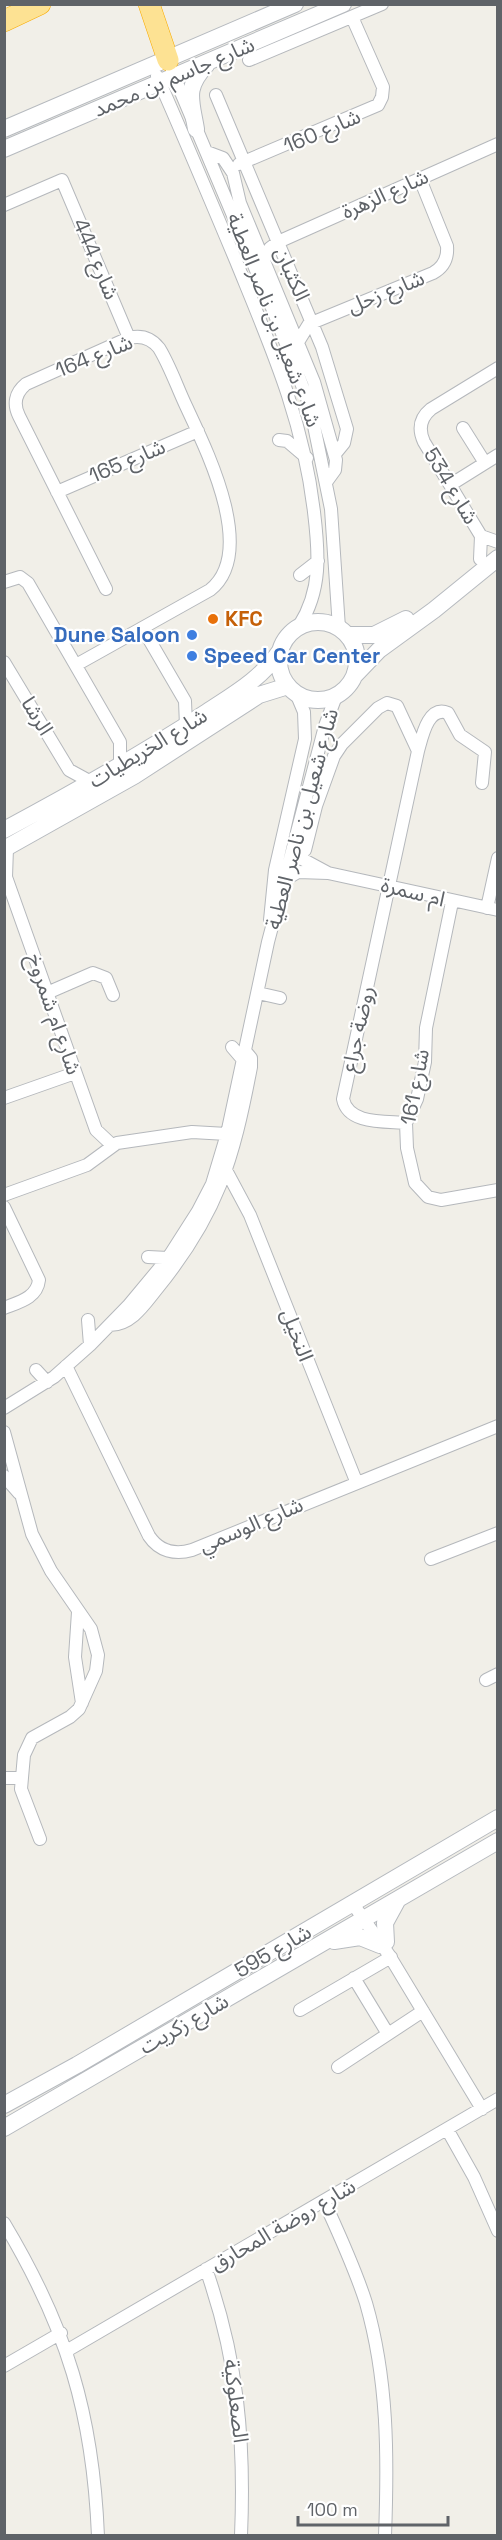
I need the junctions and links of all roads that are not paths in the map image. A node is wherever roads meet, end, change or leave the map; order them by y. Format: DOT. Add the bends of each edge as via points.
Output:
graph roads {
  1 [pos="39,4"];
  2 [pos="149,4"];
  3 [pos="295,4"];
  4 [pos="382,4"];
  5 [pos="347,11"];
  6 [pos="4,21"];
  7 [pos="249,60"];
  8 [pos="208,63"];
  9 [pos="164,71"];
  10 [pos="216,95"];
  11 [pos="4,129"];
  12 [pos="196,129"];
  13 [pos="498,144"];
  14 [pos="4,149"];
  15 [pos="207,152"];
  16 [pos="227,162"];
  17 [pos="243,164"];
  18 [pos="420,179"];
  19 [pos="235,180"];
  20 [pos="4,205"];
  21 [pos="255,239"];
  22 [pos="275,244"];
  23 [pos="264,260"];
  24 [pos="290,319"];
  25 [pos="311,323"];
  26 [pos="129,338"];
  27 [pos="298,342"];
  28 [pos="498,368"];
  29 [pos="463,429"];
  30 [pos="198,431"];
  31 [pos="279,440"];
  32 [pos="335,454"];
  33 [pos="498,454"];
  34 [pos="307,458"];
  35 [pos="485,463"];
  36 [pos="327,481"];
  37 [pos="450,485"];
  38 [pos="57,492"];
  39 [pos="481,536"];
  40 [pos="498,543"];
  41 [pos="498,558"];
  42 [pos="480,559"];
  43 [pos="318,561"];
  44 [pos="300,575"];
  45 [pos="4,582"];
  46 [pos="106,589"];
  47 [pos="299,626"];
  48 [pos="143,629"];
  49 [pos="343,631"];
  50 [pos="280,651"];
  51 [pos="4,662"];
  52 [pos="76,665"];
  53 [pos="354,675"];
  54 [pos="292,690"];
  55 [pos="336,696"];
  56 [pos="185,701"];
  57 [pos="208,711"];
  58 [pos="186,726"];
  59 [pos="120,742"];
  60 [pos="418,751"];
  61 [pos="142,753"];
  62 [pos="120,766"];
  63 [pos="315,766"];
  64 [pos="328,769"];
  65 [pos="69,770"];
  66 [pos="91,782"];
  67 [pos="482,783"];
  68 [pos="68,795"];
  69 [pos="305,826"];
  70 [pos="4,830"];
  71 [pos="6,848"];
  72 [pos="299,850"];
  73 [pos="498,858"];
  74 [pos="328,873"];
  75 [pos="5,876"];
  76 [pos="286,879"];
  77 [pos="389,886"];
  78 [pos="452,902"];
  79 [pos="492,909"];
  80 [pos="268,942"];
  81 [pos="47,993"];
  82 [pos="258,993"];
  83 [pos="113,995"];
  84 [pos="280,998"];
  85 [pos="232,1047"];
  86 [pos="245,1057"];
  87 [pos="75,1073"];
  88 [pos="4,1098"];
  89 [pos="406,1123"];
  90 [pos="227,1134"];
  91 [pos="112,1145"];
  92 [pos="227,1172"];
  93 [pos="215,1188"];
  94 [pos="235,1189"];
  95 [pos="498,1190"];
  96 [pos="4,1195"];
  97 [pos="4,1207"];
  98 [pos="148,1257"];
  99 [pos="168,1258"];
  100 [pos="4,1308"];
  101 [pos="88,1320"];
  102 [pos="110,1325"];
  103 [pos="90,1345"];
  104 [pos="66,1366"];
  105 [pos="36,1370"];
  106 [pos="47,1382"];
  107 [pos="7,1392"];
  108 [pos="9,1406"];
  109 [pos="498,1426"];
  110 [pos="4,1432"];
  111 [pos="4,1476"];
  112 [pos="356,1481"];
  113 [pos="20,1494"];
  114 [pos="498,1533"];
  115 [pos="431,1559"];
  116 [pos="78,1612"];
  117 [pos="498,1674"];
  118 [pos="486,1680"];
  119 [pos="82,1704"];
  120 [pos="4,1778"];
  121 [pos="20,1778"];
  122 [pos="498,1818"];
  123 [pos="40,1839"];
  124 [pos="498,1841"];
  125 [pos="398,1899"];
  126 [pos="357,1902"];
  127 [pos="366,1917"];
  128 [pos="321,1944"];
  129 [pos="386,1950"];
  130 [pos="354,1978"];
  131 [pos="300,2010"];
  132 [pos="423,2011"];
  133 [pos="388,2034"];
  134 [pos="338,2067"];
  135 [pos="498,2100"];
  136 [pos="4,2105"];
  137 [pos="482,2109"];
  138 [pos="4,2128"];
  139 [pos="447,2129"];
  140 [pos="324,2201"];
  141 [pos="6,2229"];
  142 [pos="498,2231"];
  143 [pos="206,2270"];
  144 [pos="61,2333"];
  145 [pos="68,2350"];
  146 [pos="4,2366"];
  147 [pos="98,2535"];
  148 [pos="242,2535"];
  149 [pos="385,2535"];
  1 -- 6 [label="highway"];
  2 -- 9 [label="highway"];
  3 -- 9 [label="street, شارع جاسم بن محمد"];
  4 -- 5 [label="street"];
  5 -- 7 [label="street"];
  5 -- 8 [label="street, شارع جاسم بن محمد"];
  5 -- 17 [label="street, شارع 160" via="383,87 378,105"];
  8 -- 9 [label="street, شارع جاسم بن محمد"];
  8 -- 12 [label="street" via="196,76 190,92"];
  9 -- 11 [label="street, شارع جاسم بن محمد"];
  9 -- 12 [label="street, شارع شعيل بن ناصر العطية"];
  9 -- 14 [label="street, شارع جاسم بن محمد"];
  9 -- 34 [label="street, شارع شعيل بن ناصر العطية" via="277,358"];
  10 -- 17 [label="street, الكثبان"];
  12 -- 15 [label="street, شارع شعيل بن ناصر العطية"];
  13 -- 18 [label="street, شارع الزهرة"];
  15 -- 16 [label="street" via="216,153"];
  15 -- 36 [label="street, شارع شعيل بن ناصر العطية" via="302,381"];
  16 -- 17 [label="street"];
  16 -- 19 [label="street"];
  17 -- 19 [label="street"];
  17 -- 22 [label="street, الكثبان"];
  18 -- 22 [label="street, شارع الزهرة"];
  18 -- 25 [label="street, شارع زحل" via="447,246 442,267"];
  19 -- 21 [label="street" via="238,199"];
  20 -- 26 [label="street, شارع 444" via="62,180"];
  21 -- 22 [label="street"];
  21 -- 23 [label="street"];
  22 -- 23 [label="street"];
  22 -- 25 [label="street, الكثبان"];
  23 -- 24 [label="street"];
  24 -- 25 [label="street"];
  24 -- 27 [label="street"];
  25 -- 27 [label="street"];
  25 -- 32 [label="street, الكثبان" via="346,423 344,443"];
  26 -- 30 [label="street, شارع 164" via="143,337 159,348"];
  26 -- 38 [label="street, شارع 164" via="26,384 19,392 16,411"];
  27 -- 32 [label="street"];
  28 -- 37 [label="street, شارع 534" via="431,410 422,422 422,437"];
  29 -- 35 [label="street"];
  30 -- 38 [label="street, شارع 165"];
  30 -- 48 [label="street, شارع 164" via="220,486 229,536 227,564 222,578 210,590"];
  31 -- 34 [label="street" via="287,441"];
  32 -- 36 [label="street, الكثبان" via="335,470"];
  33 -- 35 [label="street"];
  34 -- 43 [label="street, شارع شعيل بن ناصر العطية"];
  35 -- 37 [label="street"];
  36 -- 49 [label="street, شارع شعيل بن ناصر العطية"];
  37 -- 39 [label="street, شارع 534"];
  38 -- 46 [label="street, شارع 164"];
  39 -- 40 [label="street, شارع 534"];
  39 -- 42 [label="street, شارع 534"];
  40 -- 42 [label="street"];
  41 -- 53 [label="street" via="378,650"];
  42 -- 49 [label="street" via="402,622 374,635"];
  43 -- 44 [label="street"];
  43 -- 47 [label="street, شارع شعيل بن ناصر العطية" via="316,590"];
  45 -- 52 [label="street" via="16,577 26,580"];
  47 -- 49 [label="street" via="322,622"];
  47 -- 50 [label="street"];
  48 -- 52 [label="street, شارع 164"];
  48 -- 56 [label="street"];
  49 -- 53 [label="street" via="357,654"];
  50 -- 54 [label="street" via="280,670"];
  50 -- 57 [label="street, شارع الخريطيات" via="257,678"];
  51 -- 65 [label="street, الرشا"];
  52 -- 59 [label="street"];
  53 -- 55 [label="street"];
  54 -- 55 [label="street" via="313,700"];
  54 -- 71 [label="street, شارع الخريطيات" via="259,695 134,776"];
  54 -- 80 [label="street, شارع شعيل بن ناصر العطية" via="304,712 305,739 273,879"];
  55 -- 63 [label="street, شارع شعيل بن ناصر العطية"];
  56 -- 57 [label="street"];
  56 -- 58 [label="street"];
  57 -- 58 [label="street, شارع الخريطيات"];
  58 -- 61 [label="street, شارع الخريطيات"];
  59 -- 61 [label="street"];
  59 -- 62 [label="street"];
  60 -- 64 [label="street" via="400,711 387,703 342,744"];
  60 -- 67 [label="street" via="430,719 445,711 460,735 485,752"];
  60 -- 77 [label="street"];
  61 -- 62 [label="street, شارع الخريطيات"];
  62 -- 66 [label="street, شارع الخريطيات"];
  63 -- 64 [label="street"];
  63 -- 69 [label="street, شارع شعيل بن ناصر العطية"];
  64 -- 69 [label="street"];
  65 -- 66 [label="street"];
  65 -- 68 [label="street"];
  66 -- 68 [label="street, شارع الخريطيات"];
  68 -- 70 [label="street, شارع الخريطيات"];
  69 -- 72 [label="street, شارع شعيل بن ناصر العطية"];
  71 -- 75 [label="street, شارع ام شمروخ"];
  72 -- 74 [label="street, ام سمرة" via="302,859"];
  72 -- 76 [label="street, شارع شعيل بن ناصر العطية"];
  73 -- 79 [label="street"];
  74 -- 76 [label="street, ام سمرة" via="298,872"];
  74 -- 77 [label="street, ام سمرة"];
  75 -- 81 [label="street, شارع ام شمروخ"];
  76 -- 80 [label="street, شارع شعيل بن ناصر العطية"];
  77 -- 78 [label="street, ام سمرة"];
  77 -- 89 [label="street, روضة جراع" via="343,1099 348,1111 358,1118"];
  78 -- 79 [label="street, ام سمرة"];
  78 -- 89 [label="street, شارع 161" via="426,1028 425,1062 417,1100"];
  80 -- 82 [label="street, شارع شعيل بن ناصر العطية"];
  81 -- 83 [label="street" via="93,973 106,978"];
  81 -- 87 [label="street, شارع ام شمروخ"];
  82 -- 84 [label="street"];
  82 -- 86 [label="street, شارع شعيل بن ناصر العطية"];
  85 -- 86 [label="street"];
  86 -- 90 [label="street, شارع شعيل بن ناصر العطية"];
  86 -- 92 [label="street" via="250,1058 251,1067"];
  87 -- 88 [label="street"];
  87 -- 91 [label="street, شارع ام شمروخ" via="96,1130"];
  89 -- 95 [label="street, شارع 161" via="415,1183 423,1194 441,1200"];
  90 -- 91 [label="street" via="192,1132"];
  90 -- 93 [label="street, شارع شعيل بن ناصر العطية"];
  91 -- 96 [label="street" via="87,1165"];
  92 -- 93 [label="street"];
  92 -- 94 [label="street, النخيل"];
  93 -- 94 [label="street"];
  93 -- 99 [label="street, شارع شعيل بن ناصر العطية"];
  93 -- 102 [label="street" via="178,1263 129,1319"];
  94 -- 112 [label="street, النخيل" via="250,1215"];
  97 -- 100 [label="street" via="39,1280 31,1296"];
  98 -- 99 [label="street"];
  99 -- 102 [label="street, شارع شعيل بن ناصر العطية"];
  101 -- 103 [label="street"];
  102 -- 103 [label="street, شارع شعيل بن ناصر العطية"];
  103 -- 104 [label="street, شارع شعيل بن ناصر العطية"];
  104 -- 106 [label="street, شارع شعيل بن ناصر العطية"];
  104 -- 112 [label="street, شارع الوسمي" via="149,1536 168,1551 192,1550"];
  105 -- 106 [label="street"];
  106 -- 108 [label="street, شارع شعيل بن ناصر العطية"];
  107 -- 108 [label="street"];
  109 -- 112 [label="street, شارع الوسمي"];
  110 -- 113 [label="street"];
  111 -- 113 [label="street"];
  113 -- 116 [label="street" via="38,1546"];
  114 -- 115 [label="street"];
  116 -- 119 [label="street" via="75,1657"];
  116 -- 119 [label="street" via="92,1629 98,1655 96,1671"];
  117 -- 118 [label="street"];
  119 -- 121 [label="street" via="70,1717 32,1738"];
  120 -- 121 [label="street"];
  121 -- 123 [label="street" via="24,1800"];
  122 -- 126 [label="street"];
  124 -- 125 [label="street, شارع زكريت"];
  125 -- 127 [label="street, شارع زكريت"];
  125 -- 129 [label="street" via="385,1923"];
  126 -- 127 [label="street"];
  126 -- 136 [label="street, شارع 595"];
  127 -- 128 [label="street, شارع زكريت"];
  127 -- 129 [label="street"];
  128 -- 129 [label="street" via="360,1937"];
  128 -- 138 [label="street, شارع زكريت"];
  129 -- 130 [label="street"];
  129 -- 132 [label="street"];
  130 -- 131 [label="street"];
  130 -- 133 [label="street"];
  132 -- 133 [label="street"];
  132 -- 137 [label="street"];
  133 -- 134 [label="street"];
  135 -- 137 [label="street, شارع روضة المحارق"];
  137 -- 139 [label="street, شارع روضة المحارق"];
  139 -- 140 [label="street, شارع روضة المحارق"];
  139 -- 142 [label="street" via="474,2176"];
  140 -- 143 [label="street, شارع روضة المحارق"];
  140 -- 149 [label="street" via="357,2278 377,2348 386,2430"];
  141 -- 144 [label="street"];
  143 -- 145 [label="street, شارع روضة المحارق"];
  143 -- 148 [label="street, الصعلوكية" via="224,2323 239,2405"];
  144 -- 145 [label="street"];
  144 -- 146 [label="street"];
  145 -- 147 [label="street" via="88,2427"];
}
